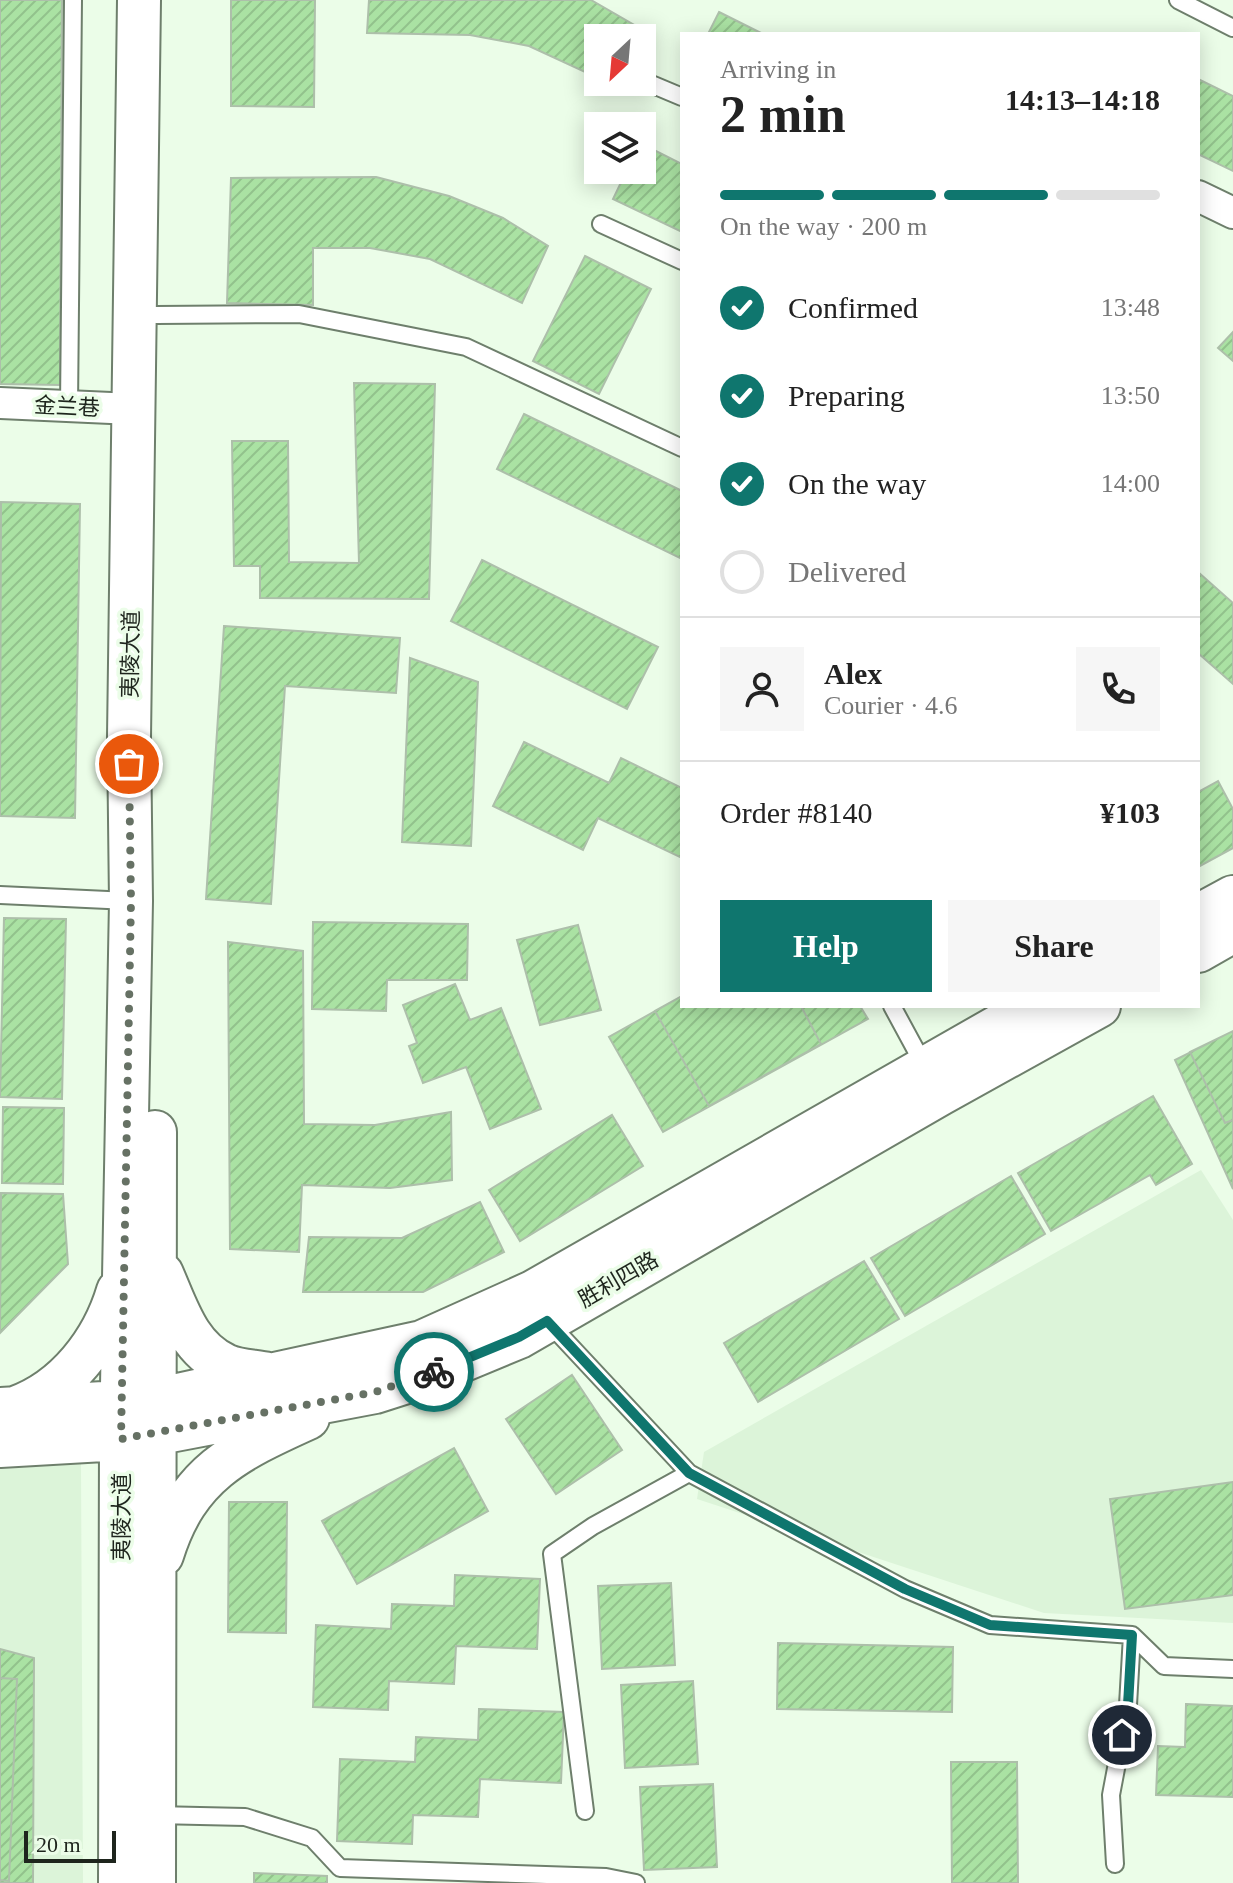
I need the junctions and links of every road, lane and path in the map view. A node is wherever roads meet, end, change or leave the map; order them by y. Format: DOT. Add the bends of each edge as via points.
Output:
graph roads {
  1 [pos="73,0"];
  2 [pos="139,0"];
  3 [pos="160,0"];
  4 [pos="1178,0"];
  5 [pos="1233,28"];
  6 [pos="656,86"];
  7 [pos="680,96"];
  8 [pos="1200,197"];
  9 [pos="1233,213"];
  10 [pos="601,224"];
  11 [pos="680,260"];
  12 [pos="156,315"];
  13 [pos="0,403"];
  14 [pos="69,406"];
  15 [pos="133,409"];
  16 [pos="680,447"];
  17 [pos="0,895"];
  18 [pos="1233,897"];
  19 [pos="131,901"];
  20 [pos="1200,915"];
  21 [pos="1233,931"];
  22 [pos="1200,950"];
  23 [pos="893,1008"];
  24 [pos="1030,1008"];
  25 [pos="1095,1008"];
  26 [pos="925,1067"];
  27 [pos="140,1262"];
  28 [pos="547,1321"];
  29 [pos="277,1375"];
  30 [pos="357,1395"];
  31 [pos="138,1419"];
  32 [pos="7,1427"];
  33 [pos="689,1473"];
  34 [pos="121,1536"];
  35 [pos="155,1587"];
  36 [pos="1132,1635"];
  37 [pos="1233,1669"];
  38 [pos="585,1811"];
  39 [pos="155,1815"];
  40 [pos="1115,1864"];
  41 [pos="340,1875"];
  42 [pos="120,1883"];
  43 [pos="154,1883"];
  44 [pos="636,1883"];
  1 -- 14 [label="lane"];
  2 -- 15 [label="main road, 夷陵大道"];
  3 -- 12 [label="main road, 夷陵大道"];
  4 -- 5 [label="lane"];
  6 -- 7 [label="lane"];
  8 -- 9 [label="street"];
  10 -- 11 [label="lane"];
  12 -- 16 [label="lane" via="299,314 466,347"];
  12 -- 27 [label="main road, 夷陵大道"];
  13 -- 14 [label="street, 金兰巷"];
  14 -- 15 [label="street, 金兰巷"];
  15 -- 19 [label="main road, 夷陵大道"];
  17 -- 19 [label="lane"];
  18 -- 20 [label="main road"];
  19 -- 27 [label="main road, 夷陵大道"];
  21 -- 22 [label="main road"];
  23 -- 26 [label="lane"];
  24 -- 26 [label="main road, 胜利四路"];
  25 -- 28 [label="main road, 胜利四路"];
  26 -- 29 [label="main road, 胜利四路" via="533,1292 422,1342"];
  27 -- 29 [label="main road" via="202,1350 226,1366"];
  27 -- 31 [label="main road, 夷陵大道"];
  27 -- 32 [label="main road" via="81,1361"];
  28 -- 30 [label="main road, 胜利四路" via="425,1376"];
  28 -- 33 [label="lane"];
  29 -- 31 [label="main road, 胜利四路"];
  30 -- 31 [label="main road, 胜利四路"];
  30 -- 35 [label="main road" via="208,1474 190,1493 170,1530"];
  31 -- 32 [label="main road, 胜利四路"];
  31 -- 34 [label="main road, 夷陵大道"];
  31 -- 35 [label="main road, 夷陵大道"];
  32 -- 34 [label="main road" via="92,1475 112,1504"];
  33 -- 36 [label="lane" via="905,1589 990,1625"];
  33 -- 38 [label="lane" via="552,1554"];
  34 -- 42 [label="main road, 夷陵大道"];
  35 -- 39 [label="main road, 夷陵大道"];
  36 -- 37 [label="lane" via="1164,1666"];
  36 -- 40 [label="lane" via="1128,1705 1111,1795"];
  39 -- 41 [label="lane" via="245,1817 312,1838"];
  39 -- 43 [label="main road, 夷陵大道"];
  41 -- 44 [label="lane" via="606,1877"];
}
